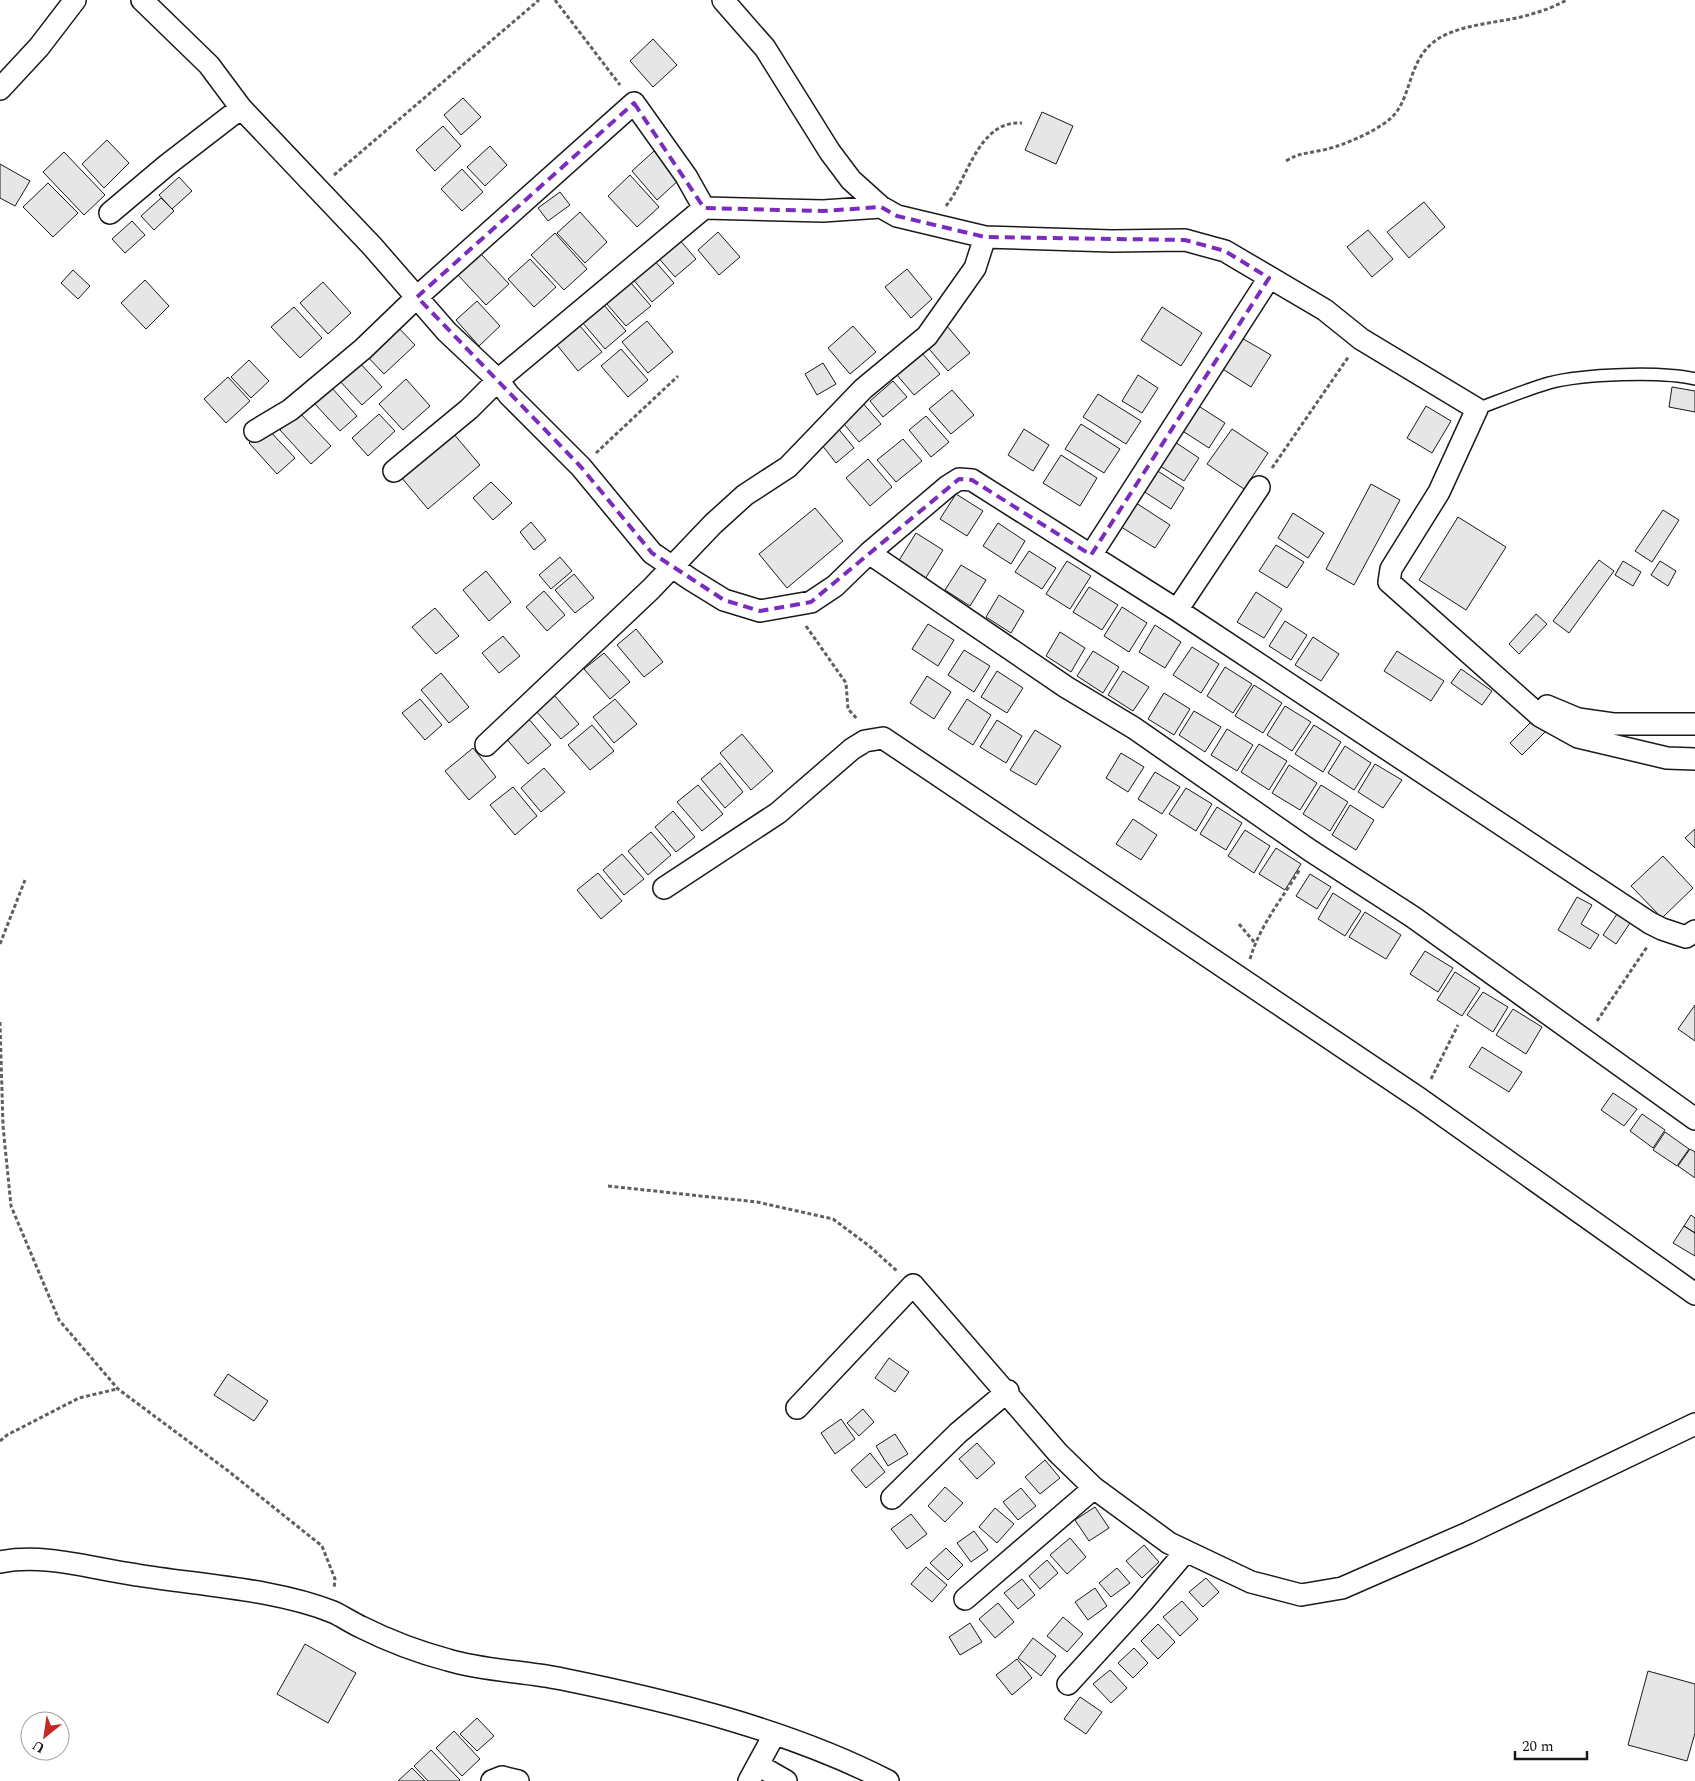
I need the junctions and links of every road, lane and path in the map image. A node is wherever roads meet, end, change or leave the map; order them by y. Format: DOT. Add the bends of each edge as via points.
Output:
graph roads {
  1 [pos="75,0"];
  2 [pos="142,0"];
  3 [pos="539,0"];
  4 [pos="554,0"];
  5 [pos="724,0"];
  6 [pos="1567,0"];
  7 [pos="0,89"];
  8 [pos="634,104"];
  9 [pos="241,108"];
  10 [pos="1022,123"];
  11 [pos="1286,160"];
  12 [pos="317,189"];
  13 [pos="882,207"];
  14 [pos="704,208"];
  15 [pos="110,213"];
  16 [pos="940,227"];
  17 [pos="985,237"];
  18 [pos="1269,278"];
  19 [pos="417,298"];
  20 [pos="1361,339"];
  21 [pos="678,376"];
  22 [pos="1695,378"];
  23 [pos="498,380"];
  24 [pos="1477,409"];
  25 [pos="254,431"];
  26 [pos="581,467"];
  27 [pos="394,471"];
  28 [pos="1259,488"];
  29 [pos="869,553"];
  30 [pos="1091,555"];
  31 [pos="672,566"];
  32 [pos="785,607"];
  33 [pos="1177,610"];
  34 [pos="1512,690"];
  35 [pos="848,709"];
  36 [pos="1695,724"];
  37 [pos="486,745"];
  38 [pos="1695,759"];
  39 [pos="1311,851"];
  40 [pos="25,880"];
  41 [pos="664,888"];
  42 [pos="1238,924"];
  43 [pos="1662,930"];
  44 [pos="1695,931"];
  45 [pos="0,944"];
  46 [pos="0,1022"];
  47 [pos="1458,1026"];
  48 [pos="1584,1040"];
  49 [pos="1420,1099"];
  50 [pos="1695,1118"];
  51 [pos="608,1186"];
  52 [pos="913,1285"];
  53 [pos="1695,1294"];
  54 [pos="118,1389"];
  55 [pos="1008,1391"];
  56 [pos="797,1408"];
  57 [pos="1695,1424"];
  58 [pos="0,1441"];
  59 [pos="1094,1488"];
  60 [pos="892,1498"];
  61 [pos="1186,1551"];
  62 [pos="0,1562"];
  63 [pos="965,1599"];
  64 [pos="332,1612"];
  65 [pos="1068,1684"];
  66 [pos="774,1735"];
  67 [pos="754,1773"];
  68 [pos="492,1781"];
  69 [pos="518,1781"];
  70 [pos="786,1781"];
  71 [pos="888,1781"];
  1 -- 7 [label="street" via="39,47"];
  2 -- 9 [label="street" via="208,65"];
  3 -- 12 [label="path"];
  4 -- 8 [label="path"];
  5 -- 13 [label="street" via="765,48 851,180"];
  6 -- 11 [label="path" via="1535,14 1444,36 1428,45 1392,118 1342,144 1299,153"];
  8 -- 14 [label="street" via="686,176"];
  8 -- 19 [label="street"];
  9 -- 12 [label="street"];
  9 -- 15 [label="street"];
  10 -- 16 [label="path" via="1011,122 986,138 943,210"];
  12 -- 19 [label="street"];
  13 -- 14 [label="street" via="823,211"];
  13 -- 16 [label="street" via="897,216"];
  14 -- 23 [label="street"];
  16 -- 17 [label="street"];
  17 -- 18 [label="street" via="1185,240 1225,251"];
  17 -- 31 [label="street" via="975,268 927,336 864,389 788,468 745,495"];
  18 -- 20 [label="street" via="1325,310"];
  18 -- 30 [label="street"];
  19 -- 23 [label="street" via="447,332"];
  19 -- 25 [label="street" via="363,349 290,410"];
  20 -- 24 [label="street"];
  20 -- 28 [label="path"];
  21 -- 26 [label="path"];
  22 -- 24 [label="lane" via="1646,375 1551,382"];
  23 -- 26 [label="street"];
  23 -- 27 [label="street" via="469,410"];
  24 -- 34 [label="street" via="1439,492 1391,569 1389,582"];
  26 -- 31 [label="street" via="652,553"];
  28 -- 33 [label="street"];
  29 -- 30 [label="street" via="948,486 959,480 972,480"];
  29 -- 32 [label="street" via="834,586 811,602"];
  29 -- 39 [label="street" via="1066,687 1134,728"];
  30 -- 33 [label="street"];
  31 -- 32 [label="street" via="724,600 760,611"];
  31 -- 37 [label="street"];
  32 -- 35 [label="path" via="807,627 846,683"];
  33 -- 43 [label="street"];
  34 -- 36 [label="street" via="1578,719 1622,724"];
  34 -- 38 [label="street" via="1540,716 1578,737 1667,758"];
  39 -- 42 [label="path" via="1255,943"];
  39 -- 48 [label="street" via="1413,918"];
  40 -- 45 [label="path"];
  41 -- 49 [label="street" via="778,813 852,748 865,740 883,738"];
  43 -- 44 [label="street" via="1686,937"];
  43 -- 48 [label="path"];
  46 -- 54 [label="path" via="3,1126 11,1206 59,1320"];
  47 -- 49 [label="path"];
  48 -- 50 [label="street"];
  49 -- 53 [label="street"];
  51 -- 52 [label="path" via="757,1202 833,1219"];
  52 -- 55 [label="street"];
  52 -- 56 [label="street"];
  54 -- 58 [label="path" via="79,1398"];
  54 -- 64 [label="path" via="322,1546 335,1580"];
  55 -- 59 [label="street" via="1058,1453"];
  55 -- 60 [label="street" via="958,1433"];
  57 -- 61 [label="street" via="1468,1533 1342,1588 1301,1595 1251,1582"];
  59 -- 61 [label="street"];
  59 -- 63 [label="street"];
  61 -- 65 [label="street"];
  62 -- 64 [label="street" via="13,1559 57,1561 227,1587"];
  64 -- 66 [label="street" via="388,1638 450,1661 561,1679 693,1710"];
  66 -- 67 [label="street"];
  66 -- 71 [label="street" via="854,1764"];
  67 -- 70 [label="street"];
  68 -- 69 [label="street" via="502,1777"];
}
